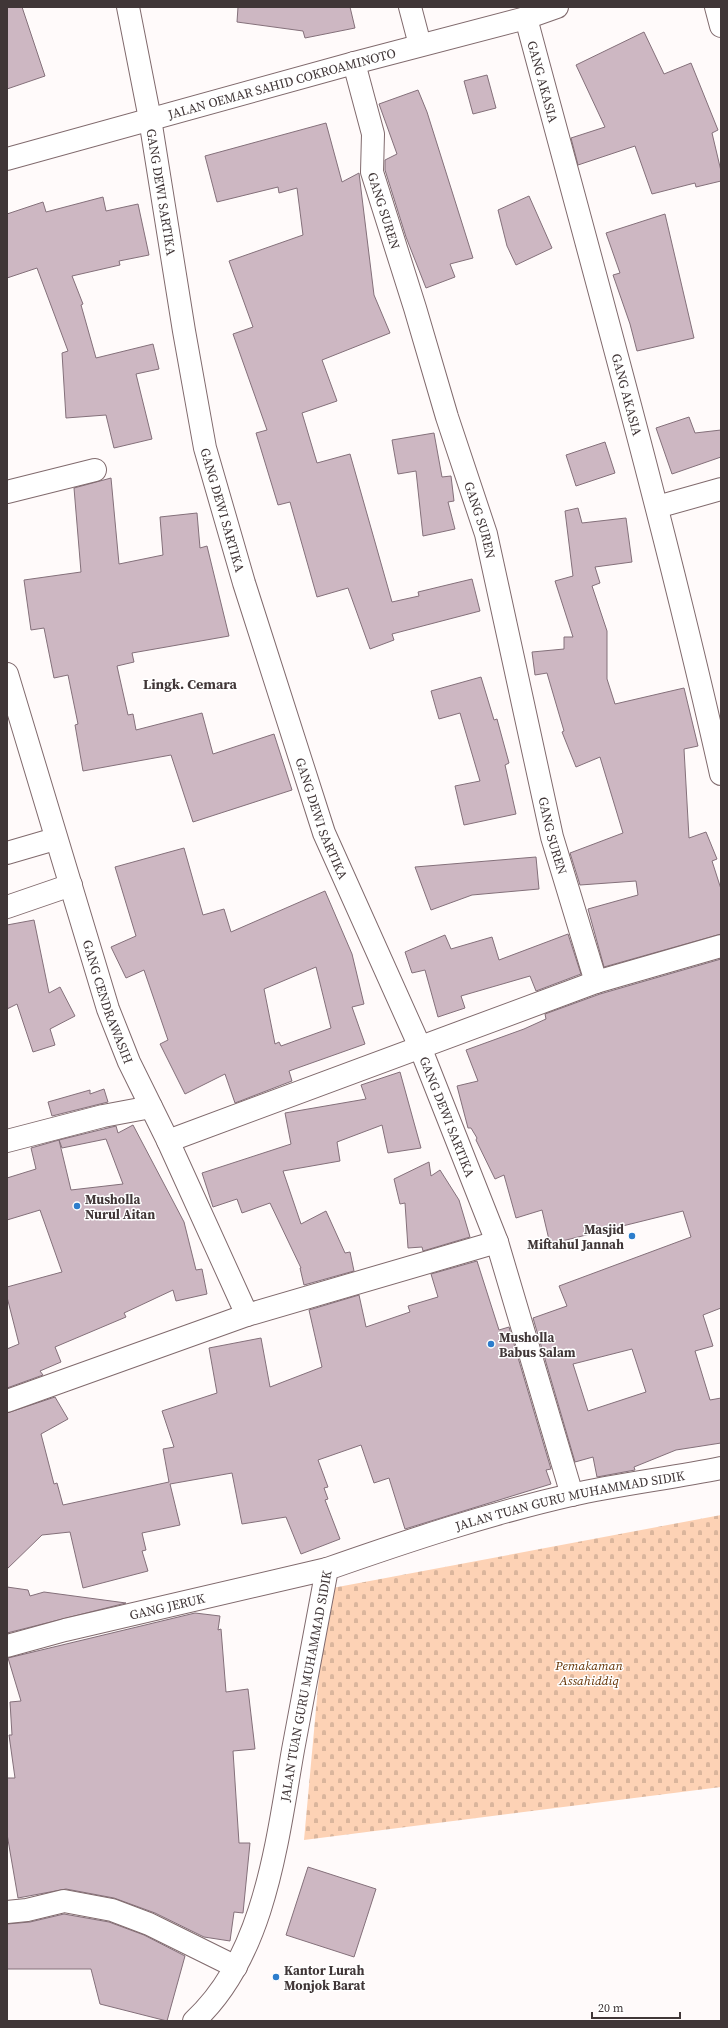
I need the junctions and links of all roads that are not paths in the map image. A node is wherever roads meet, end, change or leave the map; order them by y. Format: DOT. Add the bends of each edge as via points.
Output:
graph roads {
  1 [pos="128,7"];
  2 [pos="410,7"];
  3 [pos="553,7"];
  4 [pos="716,7"];
  5 [pos="526,18"];
  6 [pos="721,26"];
  7 [pos="420,45"];
  8 [pos="354,63"];
  9 [pos="150,119"];
  10 [pos="7,158"];
  11 [pos="95,470"];
  12 [pos="721,490"];
  13 [pos="7,492"];
  14 [pos="657,507"];
  15 [pos="7,674"];
  16 [pos="13,720"];
  17 [pos="721,774"];
  18 [pos="55,839"];
  19 [pos="7,853"];
  20 [pos="71,885"];
  21 [pos="7,907"];
  22 [pos="721,946"];
  23 [pos="596,982"];
  24 [pos="420,1047"];
  25 [pos="151,1107"];
  26 [pos="7,1141"];
  27 [pos="168,1141"];
  28 [pos="497,1242"];
  29 [pos="246,1315"];
  30 [pos="7,1402"];
  31 [pos="721,1468"];
  32 [pos="572,1495"];
  33 [pos="327,1569"];
  34 [pos="7,1646"];
  35 [pos="7,1912"];
  36 [pos="236,1967"];
  37 [pos="200,2019"];
  1 -- 9 [label="street, GANG DEWI SARTIKA"];
  2 -- 7 [label="street"];
  3 -- 5 [label="street, JALAN OEMAR SAHID COKROAMINOTO"];
  4 -- 6 [label="street"];
  5 -- 7 [label="street, JALAN OEMAR SAHID COKROAMINOTO"];
  5 -- 14 [label="street, GANG AKASIA"];
  7 -- 8 [label="street, JALAN OEMAR SAHID COKROAMINOTO"];
  8 -- 9 [label="street, JALAN OEMAR SAHID COKROAMINOTO"];
  8 -- 23 [label="street, GANG SUREN" via="373,134 372,172 447,417 486,534 552,837"];
  9 -- 10 [label="street, JALAN OEMAR SAHID COKROAMINOTO"];
  9 -- 24 [label="street, GANG DEWI SARTIKA" via="205,448 242,576 324,833"];
  11 -- 13 [label="street"];
  12 -- 14 [label="street"];
  14 -- 17 [label="street, GANG AKASIA" via="696,661"];
  15 -- 16 [label="street, GANG CENDRAWASIH"];
  16 -- 18 [label="street, GANG CENDRAWASIH"];
  18 -- 19 [label="street"];
  18 -- 20 [label="street, GANG CENDRAWASIH"];
  20 -- 21 [label="street"];
  20 -- 25 [label="street, GANG CENDRAWASIH" via="108,1008 129,1062"];
  22 -- 23 [label="street"];
  23 -- 24 [label="street"];
  24 -- 27 [label="street"];
  24 -- 28 [label="street, GANG DEWI SARTIKA"];
  25 -- 26 [label="street" via="103,1116"];
  25 -- 27 [label="street, GANG CENDRAWASIH"];
  27 -- 29 [label="street, GANG CENDRAWASIH"];
  28 -- 29 [label="street"];
  28 -- 32 [label="street, GANG DEWI SARTIKA"];
  29 -- 30 [label="street"];
  31 -- 32 [label="street, JALAN TUAN GURU MUHAMMAD SIDIK"];
  32 -- 33 [label="street, JALAN TUAN GURU MUHAMMAD SIDIK" via="472,1522"];
  33 -- 34 [label="street, GANG JERUK"];
  33 -- 36 [label="street, JALAN TUAN GURU MUHAMMAD SIDIK" via="275,1850 257,1916"];
  35 -- 36 [label="street" via="64,1901 112,1910 149,1924"];
  36 -- 37 [label="street, JALAN TUAN GURU MUHAMMAD SIDIK" via="222,1991"];
}
